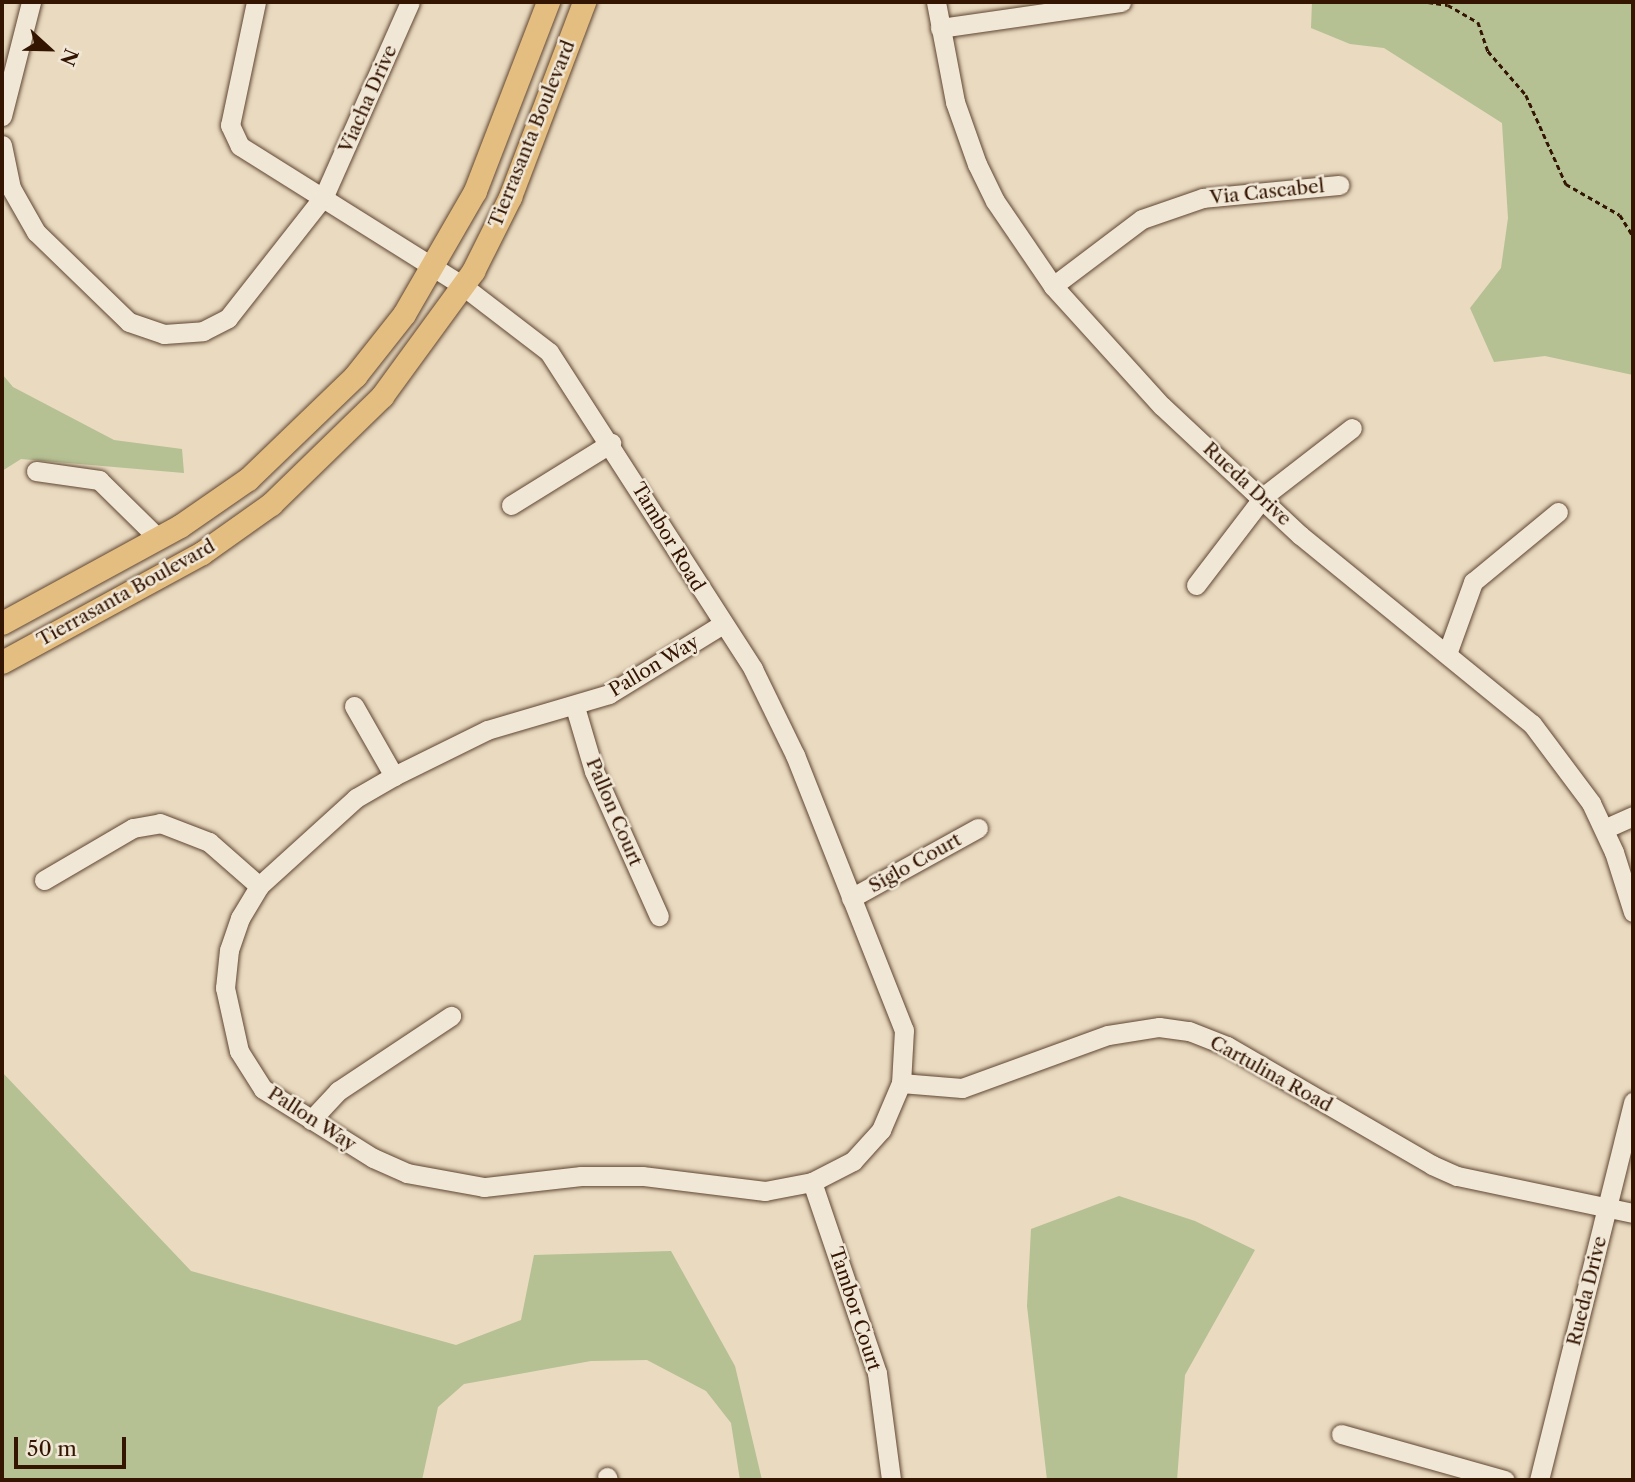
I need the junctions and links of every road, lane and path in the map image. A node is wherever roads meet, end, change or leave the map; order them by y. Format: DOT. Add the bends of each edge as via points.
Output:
graph roads {
  1 [pos="31,2"];
  2 [pos="256,2"];
  3 [pos="410,2"];
  4 [pos="548,2"];
  5 [pos="584,2"];
  6 [pos="936,2"];
  7 [pos="1121,2"];
  8 [pos="1412,2"];
  9 [pos="1417,2"];
  10 [pos="1428,2"];
  11 [pos="940,28"];
  12 [pos="2,116"];
  13 [pos="2,145"];
  14 [pos="1339,185"];
  15 [pos="324,196"];
  16 [pos="1633,236"];
  17 [pos="433,268"];
  18 [pos="463,286"];
  19 [pos="1053,286"];
  20 [pos="1352,428"];
  21 [pos="611,443"];
  22 [pos="36,471"];
  23 [pos="1264,496"];
  24 [pos="511,505"];
  25 [pos="1559,512"];
  26 [pos="158,538"];
  27 [pos="1196,585"];
  28 [pos="2,623"];
  29 [pos="721,625"];
  30 [pos="1447,654"];
  31 [pos="2,662"];
  32 [pos="355,706"];
  33 [pos="575,707"];
  34 [pos="394,776"];
  35 [pos="1633,816"];
  36 [pos="978,828"];
  37 [pos="1604,829"];
  38 [pos="44,880"];
  39 [pos="259,886"];
  40 [pos="851,898"];
  41 [pos="1633,912"];
  42 [pos="659,916"];
  43 [pos="452,1016"];
  44 [pos="901,1083"];
  45 [pos="1633,1102"];
  46 [pos="312,1120"];
  47 [pos="813,1182"];
  48 [pos="1609,1208"];
  49 [pos="1633,1213"];
  50 [pos="1341,1434"];
  51 [pos="891,1480"];
  52 [pos="1505,1480"];
  53 [pos="1539,1480"];
  1 -- 12 [label="street"];
  2 -- 15 [label="street, Tambor Road" via="230,125 240,146"];
  3 -- 15 [label="street, Viacha Drive"];
  4 -- 17 [label="main road, Tierrasanta Boulevard" via="475,191"];
  5 -- 18 [label="main road, Tierrasanta Boulevard" via="510,198"];
  6 -- 11 [label="street, Rueda Drive"];
  7 -- 11 [label="street"];
  8 -- 9 [label="path"];
  10 -- 16 [label="path" via="1448,5 1478,22 1488,51 1526,95 1566,184 1620,215"];
  11 -- 19 [label="street, Rueda Drive" via="955,102 977,164 995,201"];
  13 -- 15 [label="street, Viacha Drive" via="11,188 36,232 129,322 164,334 202,331 228,318"];
  14 -- 19 [label="street, Via Cascabel" via="1203,198 1142,219"];
  15 -- 17 [label="street, Tambor Road"];
  17 -- 18 [label="street, Tambor Road"];
  17 -- 26 [label="main road, Tierrasanta Boulevard" via="404,314 347,384 248,479"];
  18 -- 21 [label="street, Tambor Road" via="549,352"];
  18 -- 31 [label="main road, Tierrasanta Boulevard" via="382,397 271,504 202,553"];
  19 -- 23 [label="street, Rueda Drive" via="1162,406"];
  20 -- 23 [label="street"];
  21 -- 24 [label="street"];
  21 -- 29 [label="street, Tambor Road"];
  22 -- 26 [label="street" via="99,480"];
  23 -- 27 [label="street"];
  23 -- 30 [label="street, Rueda Drive" via="1300,535"];
  25 -- 30 [label="street" via="1473,582"];
  26 -- 28 [label="main road, Tierrasanta Boulevard"];
  29 -- 33 [label="street, Pallon Way" via="609,694"];
  29 -- 40 [label="street, Tambor Road" via="753,669 795,755"];
  30 -- 37 [label="street, Rueda Drive" via="1515,707 1548,741"];
  32 -- 34 [label="street"];
  33 -- 34 [label="street, Pallon Way" via="487,730"];
  33 -- 42 [label="street, Pallon Court" via="594,771"];
  34 -- 39 [label="street, Pallon Way" via="356,799"];
  35 -- 37 [label="street"];
  36 -- 40 [label="street, Siglo Court"];
  37 -- 41 [label="street, Rueda Drive"];
  38 -- 39 [label="street" via="134,828 160,823 209,842"];
  39 -- 46 [label="street, Pallon Way" via="240,918 229,950 225,988 229,1018 239,1051 263,1089"];
  40 -- 44 [label="street, Tambor Road" via="904,1030"];
  43 -- 46 [label="street" via="338,1091"];
  44 -- 47 [label="street, Tambor Road" via="881,1130 853,1161"];
  44 -- 48 [label="street, Cartulina Road" via="962,1088 1108,1034 1159,1027 1189,1031 1227,1046 1432,1166 1457,1176"];
  45 -- 48 [label="street, Rueda Drive"];
  46 -- 47 [label="street, Pallon Way" via="407,1173 484,1187 581,1176 642,1176 765,1191"];
  47 -- 51 [label="street, Tambor Court" via="877,1373"];
  48 -- 49 [label="street, Cartulina Road"];
  48 -- 53 [label="street, Rueda Drive"];
  50 -- 52 [label="street"];
}
